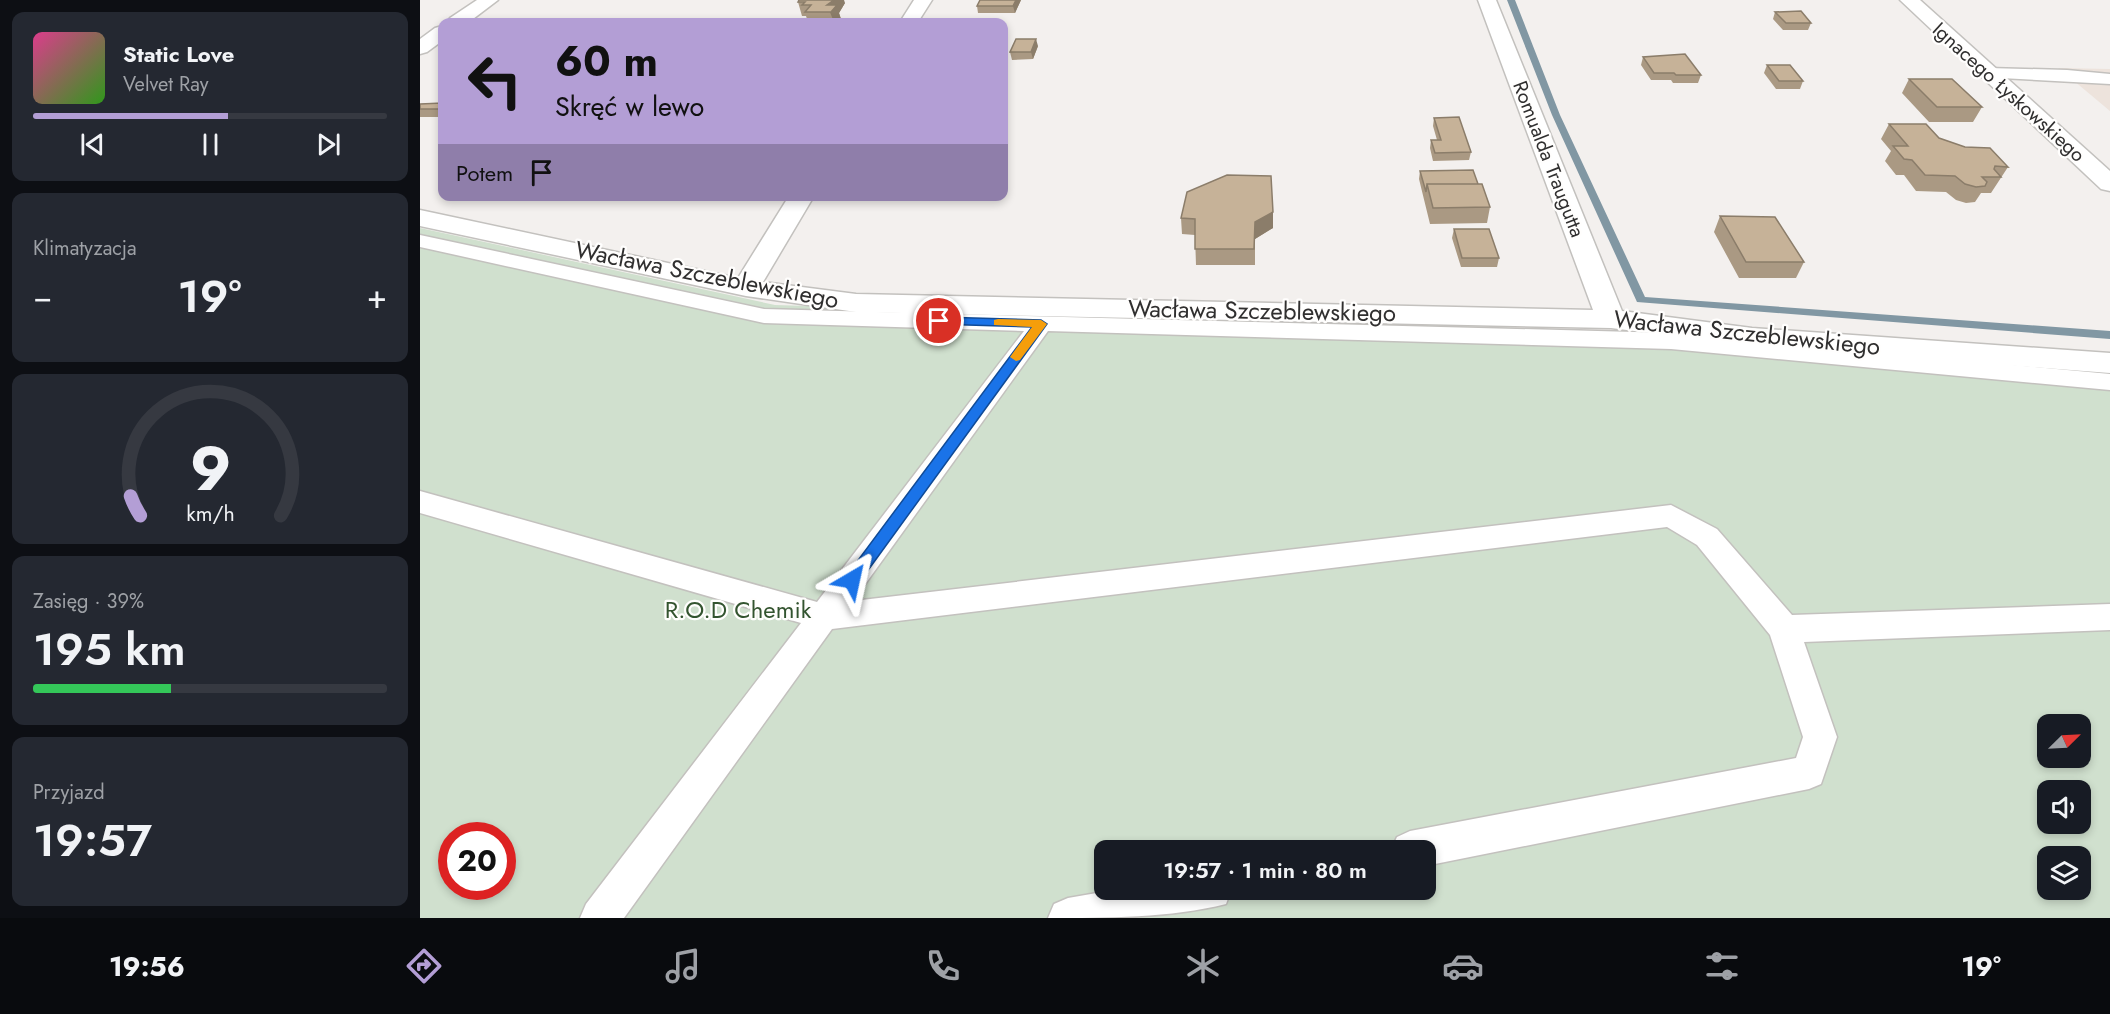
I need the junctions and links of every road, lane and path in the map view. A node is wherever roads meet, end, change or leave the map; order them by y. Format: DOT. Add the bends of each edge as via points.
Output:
graph roads {
  1 [pos="489,0"];
  2 [pos="923,0"];
  3 [pos="1487,0"];
  4 [pos="1909,0"];
  5 [pos="463,18"];
  6 [pos="912,18"];
  7 [pos="438,35"];
  8 [pos="420,48"];
  9 [pos="1988,73"];
  10 [pos="2110,79"];
  11 [pos="2110,184"];
  12 [pos="799,201"];
  13 [pos="420,218"];
  14 [pos="420,241"];
  15 [pos="746,288"];
  16 [pos="1611,319"];
  17 [pos="1041,324"];
  18 [pos="2110,363"];
  19 [pos="2110,382"];
  20 [pos="420,502"];
  21 [pos="825,616"];
  22 [pos="2110,617"];
  23 [pos="1784,629"];
  24 [pos="1436,845"];
  25 [pos="1161,900"];
  26 [pos="600,918"];
  27 [pos="1068,918"];
  1 -- 5 [label="street"];
  2 -- 6 [label="street"];
  3 -- 16 [label="street, Romualda Traugutta"];
  4 -- 9 [label="street, Ignacego Łyskowskiego"];
  7 -- 8 [label="street"];
  9 -- 10 [label="lane"];
  9 -- 11 [label="street, Ignacego Łyskowskiego"];
  12 -- 15 [label="street"];
  13 -- 15 [label="street, Wacława Szczeblewskiego"];
  14 -- 17 [label="lane" via="764,316"];
  15 -- 16 [label="street, Wacława Szczeblewskiego" via="856,303"];
  16 -- 18 [label="street, Wacława Szczeblewskiego" via="1752,337"];
  17 -- 19 [label="lane" via="1671,341"];
  17 -- 21 [label="lane"];
  20 -- 21 [label="lane"];
  21 -- 23 [label="lane" via="1671,516 1707,537"];
  21 -- 26 [label="lane"];
  22 -- 23 [label="lane"];
  23 -- 24 [label="lane" via="1821,737 1809,772"];
  25 -- 27 [label="lane"];
}
